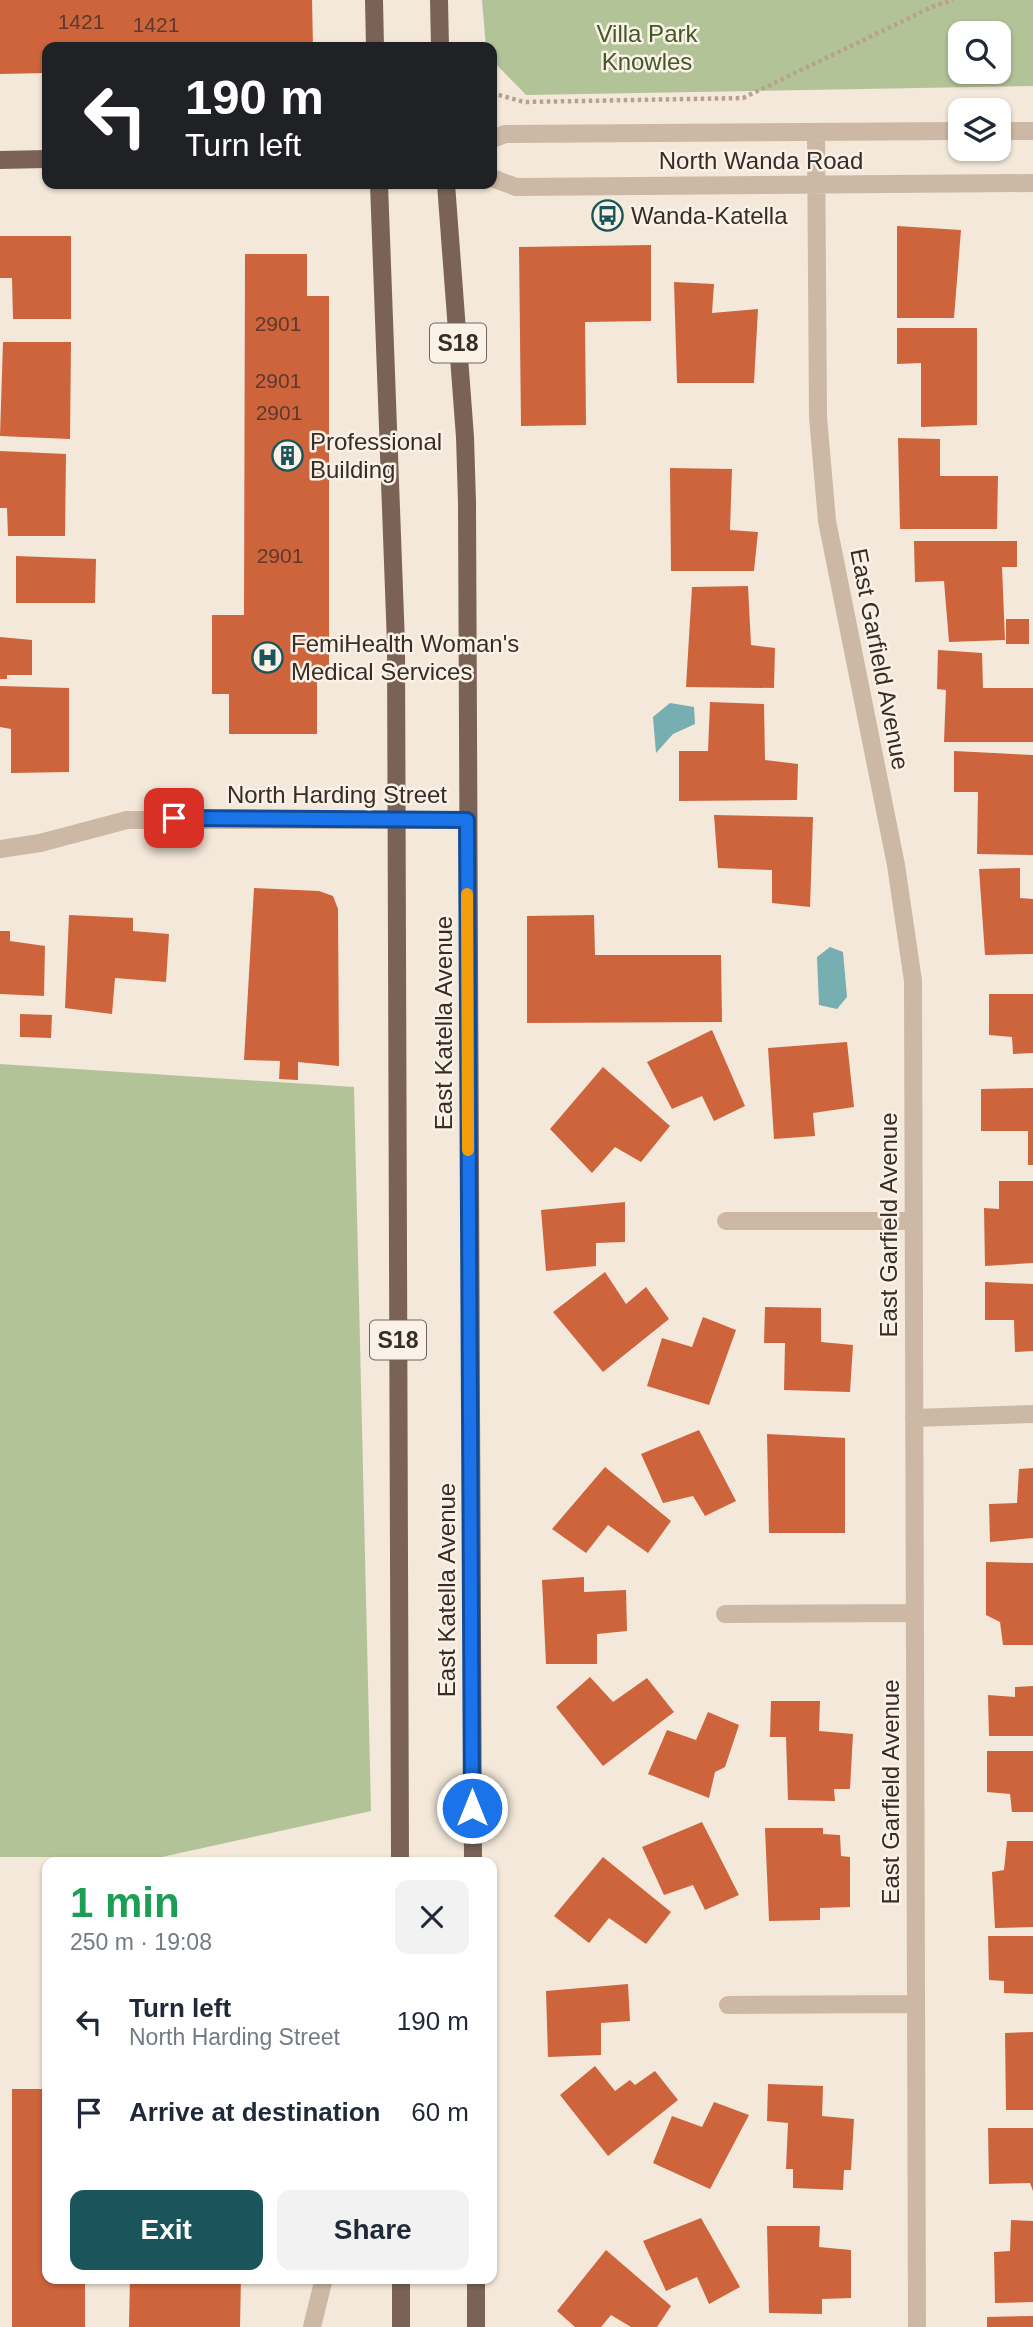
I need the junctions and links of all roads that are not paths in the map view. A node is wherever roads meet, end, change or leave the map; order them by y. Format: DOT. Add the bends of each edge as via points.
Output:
graph roads {
  1 [pos="374,0"];
  2 [pos="439,0"];
  3 [pos="375,42"];
  4 [pos="440,42"];
  5 [pos="948,131"];
  6 [pos="1011,131"];
  7 [pos="1033,131"];
  8 [pos="816,132"];
  9 [pos="497,137"];
  10 [pos="42,159"];
  11 [pos="0,160"];
  12 [pos="497,180"];
  13 [pos="1033,183"];
  14 [pos="816,184"];
  15 [pos="379,189"];
  16 [pos="446,189"];
  17 [pos="397,819"];
  18 [pos="467,820"];
  19 [pos="0,849"];
  20 [pos="726,1221"];
  21 [pos="912,1221"];
  22 [pos="1033,1414"];
  23 [pos="914,1418"];
  24 [pos="915,1613"];
  25 [pos="725,1614"];
  26 [pos="400,1857"];
  27 [pos="472,1857"];
  28 [pos="915,2004"];
  29 [pos="728,2006"];
  30 [pos="323,2284"];
  31 [pos="401,2284"];
  32 [pos="475,2284"];
  33 [pos="312,2327"];
  34 [pos="401,2327"];
  35 [pos="476,2327"];
  36 [pos="917,2327"];
  1 -- 3 [label="main road"];
  2 -- 4 [label="main road"];
  5 -- 8 [label="street, North Wanda Road"];
  6 -- 7 [label="street"];
  8 -- 9 [label="street, North Wanda Road"];
  8 -- 14 [label="street, East Garfield Avenue"];
  10 -- 11 [label="main road"];
  12 -- 14 [label="street, North Wanda Road" via="516,187"];
  13 -- 14 [label="street, North Wanda Road"];
  14 -- 21 [label="street, East Garfield Avenue" via="818,417 827,521 896,865 913,981"];
  15 -- 17 [label="main road, East Katella Avenue / S18" via="394,560"];
  16 -- 18 [label="main road, East Katella Avenue / S18" via="466,467"];
  17 -- 18 [label="street, North Harding Street"];
  17 -- 19 [label="street, North Harding Street" via="127,820"];
  17 -- 26 [label="main road, East Katella Avenue / S18"];
  18 -- 27 [label="main road, East Katella Avenue / S18"];
  20 -- 21 [label="street"];
  21 -- 23 [label="street, East Garfield Avenue"];
  22 -- 23 [label="street"];
  23 -- 24 [label="street, East Garfield Avenue"];
  24 -- 25 [label="street"];
  24 -- 28 [label="street, East Garfield Avenue"];
  28 -- 29 [label="street"];
  28 -- 36 [label="street, East Garfield Avenue"];
  30 -- 33 [label="street"];
  31 -- 34 [label="main road"];
  32 -- 35 [label="main road"];
}
